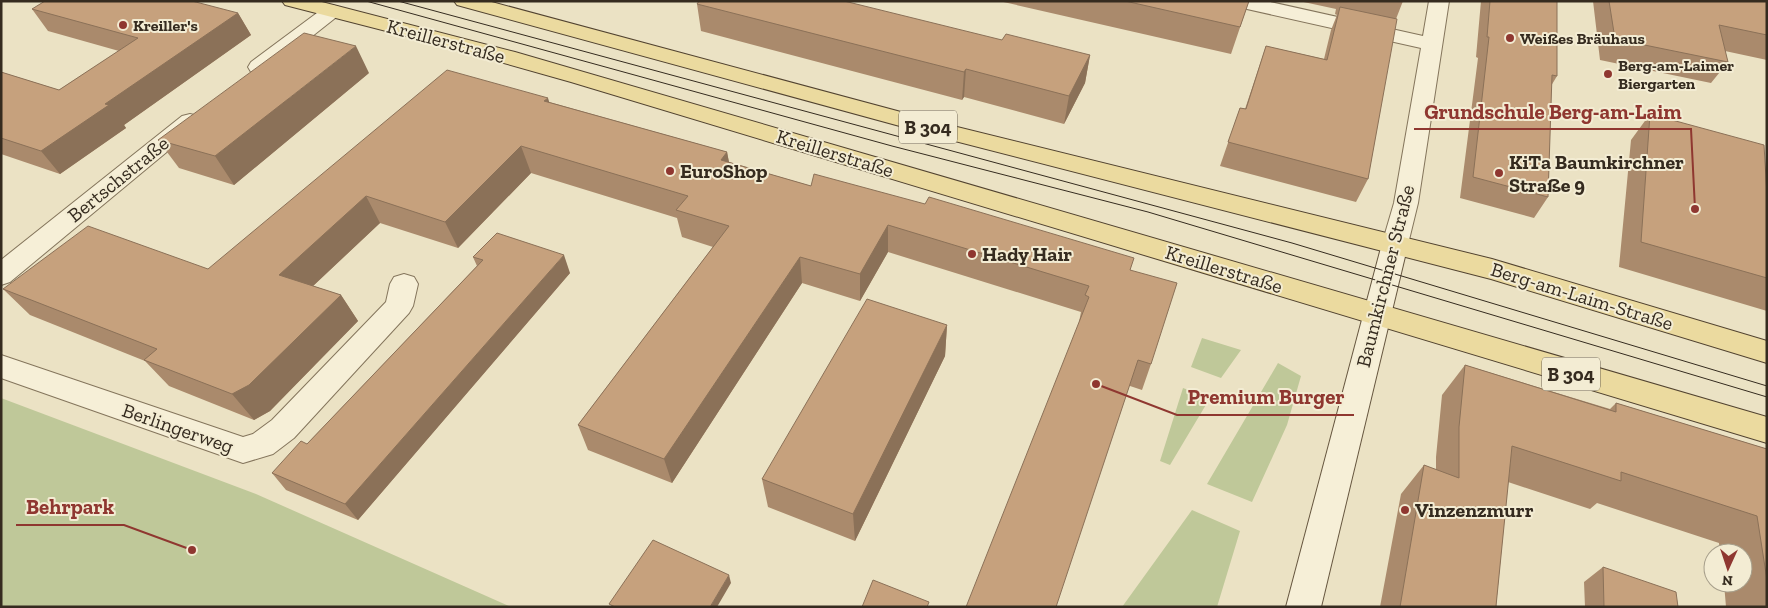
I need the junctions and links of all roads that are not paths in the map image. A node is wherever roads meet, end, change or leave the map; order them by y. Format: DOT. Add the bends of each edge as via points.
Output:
graph roads {
  1 [pos="292,1"];
  2 [pos="464,1"];
  3 [pos="1238,1"];
  4 [pos="1439,1"];
  5 [pos="332,10"];
  6 [pos="1432,44"];
  7 [pos="240,82"];
  8 [pos="210,105"];
  9 [pos="1395,244"];
  10 [pos="1,275"];
  11 [pos="404,284"];
  12 [pos="1376,316"];
  13 [pos="1767,352"];
  14 [pos="1,366"];
  15 [pos="1767,430"];
  16 [pos="1303,607"];
  1 -- 5 [label="main road, Kreillerstraße / B 304"];
  2 -- 9 [label="main road, B 304" via="961,136"];
  3 -- 6 [label="street"];
  4 -- 6 [label="street, Baumkirchner Straße"];
  5 -- 7 [label="street"];
  5 -- 12 [label="main road, Kreillerstraße / B 304" via="567,73"];
  6 -- 9 [label="street, Baumkirchner Straße" via="1406,203"];
  8 -- 10 [label="street, Bertschstraße"];
  9 -- 12 [label="street, Baumkirchner Straße"];
  9 -- 13 [label="main road, Berg-am-Laim-Straße / B 304" via="1492,269"];
  11 -- 14 [label="street, Berlingerweg" via="399,306 283,428 262,445 243,450"];
  12 -- 15 [label="main road, B 304"];
  12 -- 16 [label="street, Baumkirchner Straße"];
}
